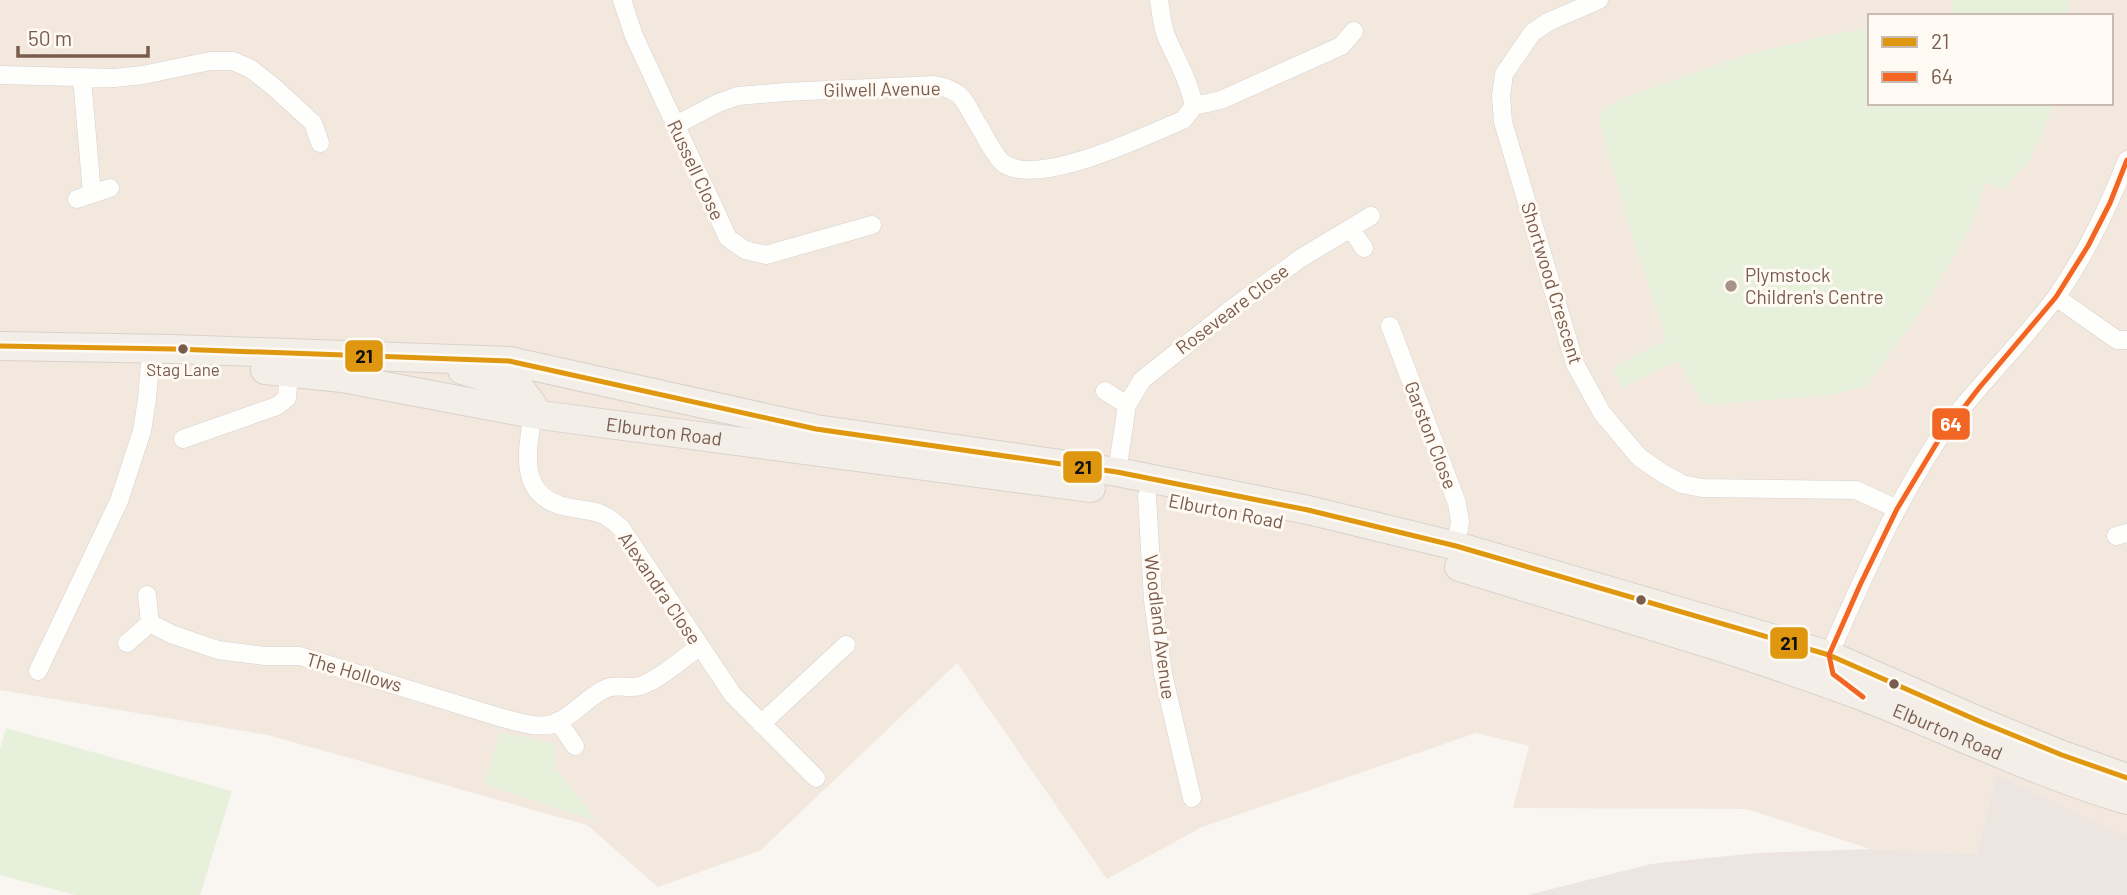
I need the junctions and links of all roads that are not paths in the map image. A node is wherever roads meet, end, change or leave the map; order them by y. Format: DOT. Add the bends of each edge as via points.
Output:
graph roads {
  1 [pos="622,0"];
  2 [pos="1159,0"];
  3 [pos="1599,0"];
  4 [pos="1354,31"];
  5 [pos="0,75"];
  6 [pos="82,78"];
  7 [pos="1194,106"];
  8 [pos="676,125"];
  9 [pos="320,143"];
  10 [pos="2127,160"];
  11 [pos="110,188"];
  12 [pos="1371,216"];
  13 [pos="872,225"];
  14 [pos="1351,229"];
  15 [pos="1364,248"];
  16 [pos="2056,297"];
  17 [pos="1390,326"];
  18 [pos="2127,340"];
  19 [pos="0,346"];
  20 [pos="422,358"];
  21 [pos="0,362"];
  22 [pos="150,364"];
  23 [pos="289,372"];
  24 [pos="563,373"];
  25 [pos="1105,391"];
  26 [pos="1127,405"];
  27 [pos="533,414"];
  28 [pos="633,427"];
  29 [pos="183,439"];
  30 [pos="1116,472"];
  31 [pos="1147,496"];
  32 [pos="1897,509"];
  33 [pos="1456,546"];
  34 [pos="147,595"];
  35 [pos="150,623"];
  36 [pos="127,643"];
  37 [pos="846,645"];
  38 [pos="699,647"];
  39 [pos="1829,655"];
  40 [pos="38,671"];
  41 [pos="1863,697"];
  42 [pos="558,721"];
  43 [pos="761,724"];
  44 [pos="575,747"];
  45 [pos="817,778"];
  46 [pos="2127,778"];
  47 [pos="1192,798"];
  48 [pos="2127,800"];
  1 -- 8 [label="street, Russell Close"];
  2 -- 7 [label="street" via="1166,36"];
  3 -- 32 [label="street, Shortwood Crescent" via="1532,33 1504,74 1501,96 1503,121 1575,364 1602,413 1639,457 1682,484 1856,490"];
  4 -- 7 [label="street, Gilwell Avenue" via="1341,46 1221,100"];
  5 -- 6 [label="street"];
  6 -- 9 [label="street" via="143,75 233,61 251,69 313,123"];
  6 -- 11 [label="street" via="85,196"];
  7 -- 8 [label="street, Gilwell Avenue" via="1183,120 1076,163 1020,169 1003,162 954,89 935,85 738,96"];
  8 -- 13 [label="street, Russell Close" via="728,238 745,250 766,255"];
  10 -- 16 [label="street" via="2088,246"];
  12 -- 14 [label="street, Roseveare Close"];
  14 -- 15 [label="street"];
  14 -- 26 [label="street, Roseveare Close" via="1301,258 1166,360 1142,380"];
  16 -- 18 [label="street" via="2117,340"];
  16 -- 32 [label="street" via="1938,441"];
  17 -- 33 [label="street, Garston Close" via="1457,503"];
  19 -- 20 [label="main road, Elburton Road"];
  20 -- 24 [label="main road, Elburton Road" via="509,361"];
  20 -- 27 [label="main road" via="519,387"];
  21 -- 22 [label="main road, Elburton Road"];
  22 -- 23 [label="main road, Elburton Road"];
  22 -- 40 [label="street" via="142,430 119,501"];
  23 -- 27 [label="main road, Elburton Road"];
  23 -- 29 [label="street" via="287,398 277,406"];
  24 -- 28 [label="main road" via="558,398 566,412"];
  24 -- 30 [label="main road, Elburton Road" via="816,429"];
  25 -- 26 [label="street"];
  26 -- 30 [label="street, Roseveare Close"];
  27 -- 28 [label="main road, Elburton Road"];
  27 -- 38 [label="street, Alexandra Close" via="527,469 532,483 549,502 592,510 621,528"];
  28 -- 31 [label="main road, Elburton Road"];
  30 -- 33 [label="main road, Elburton Road" via="1308,510"];
  31 -- 41 [label="main road, Elburton Road" via="1304,527 1441,562 1751,657"];
  31 -- 47 [label="street, Woodland Avenue" via="1163,674"];
  32 -- 39 [label="street"];
  33 -- 39 [label="main road, Elburton Road"];
  34 -- 35 [label="street"];
  35 -- 36 [label="street"];
  35 -- 42 [label="street, The Hollows" via="218,650 300,656 522,723"];
  37 -- 43 [label="street"];
  38 -- 42 [label="street" via="640,686 604,689"];
  38 -- 43 [label="street, Alexandra Close" via="733,695"];
  39 -- 41 [label="street" via="1833,674"];
  39 -- 46 [label="main road, Elburton Road" via="1980,722"];
  41 -- 48 [label="main road, Elburton Road" via="2042,771"];
  42 -- 44 [label="street"];
  43 -- 45 [label="street, Alexandra Close"];
}
